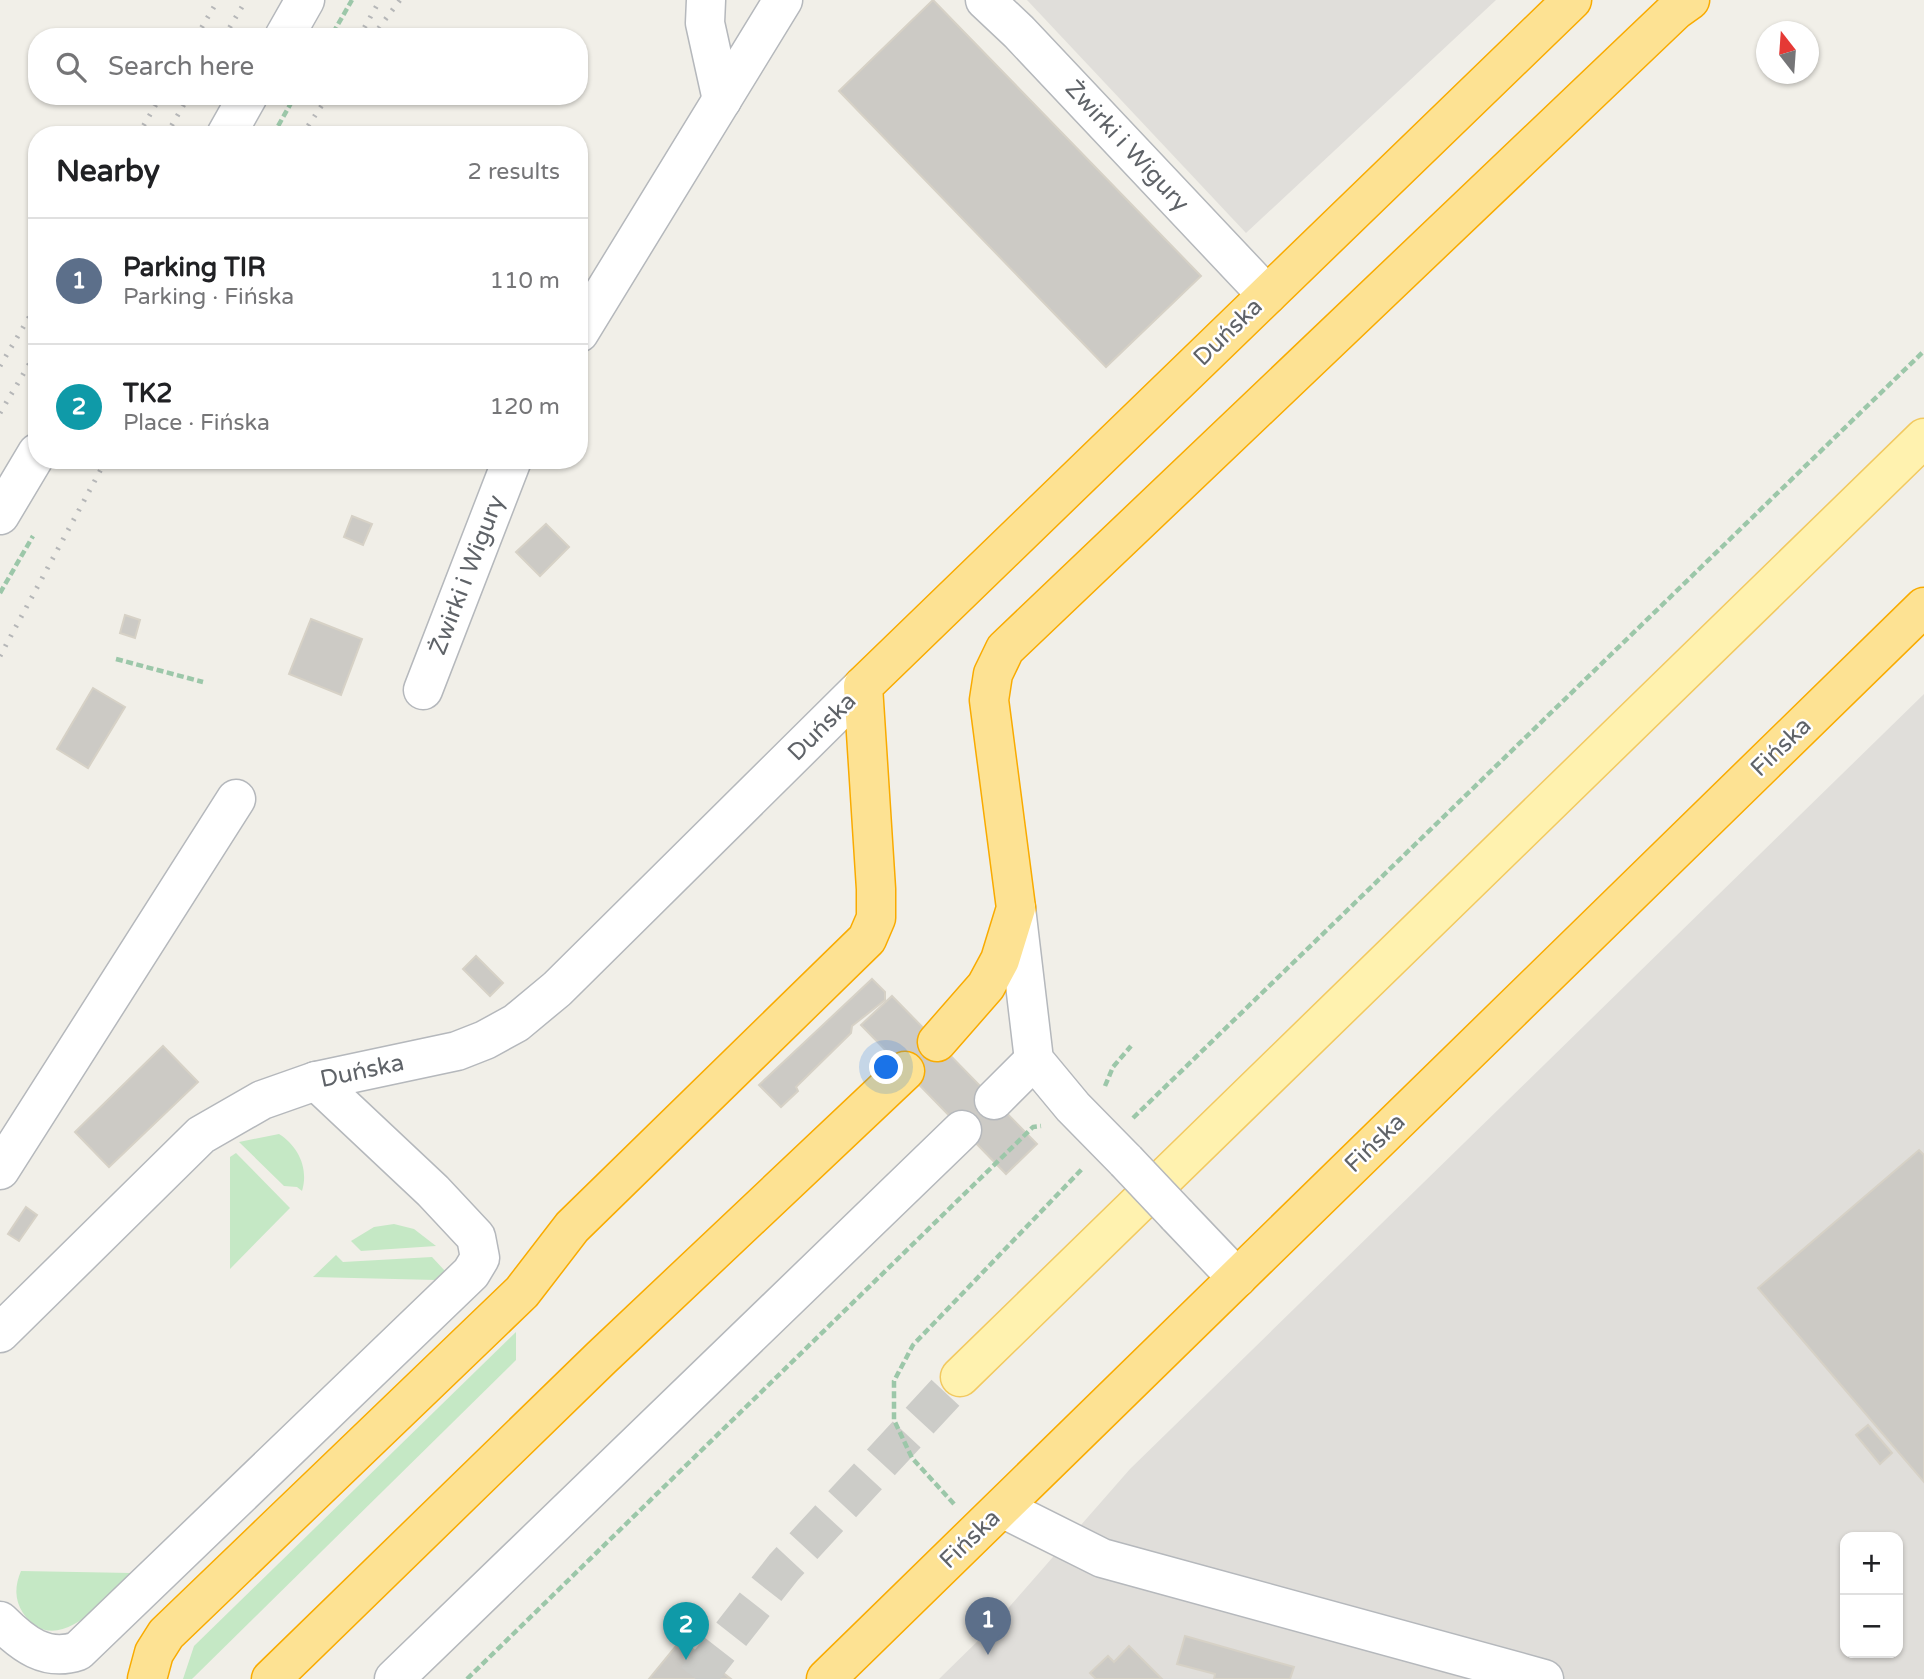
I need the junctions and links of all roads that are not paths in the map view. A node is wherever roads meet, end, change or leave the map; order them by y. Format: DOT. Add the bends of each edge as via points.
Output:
graph roads {
  1 [pos="305,0"];
  2 [pos="705,0"];
  3 [pos="783,0"];
  4 [pos="985,0"];
  5 [pos="1572,0"];
  6 [pos="1690,0"];
  7 [pos="289,28"];
  8 [pos="722,100"];
  9 [pos="243,105"];
  10 [pos="231,126"];
  11 [pos="1267,295"];
  12 [pos="588,318"];
  13 [pos="1924,438"];
  14 [pos="28,468"];
  15 [pos="509,469"];
  16 [pos="0,515"];
  17 [pos="1924,607"];
  18 [pos="863,686"];
  19 [pos="423,690"];
  20 [pos="236,799"];
  21 [pos="1016,908"];
  22 [pos="937,1042"];
  23 [pos="1034,1060"];
  24 [pos="905,1071"];
  25 [pos="316,1081"];
  26 [pos="994,1100"];
  27 [pos="962,1130"];
  28 [pos="0,1170"];
  29 [pos="1237,1278"];
  30 [pos="0,1333"];
  31 [pos="960,1377"];
  32 [pos="990,1519"];
  33 [pos="0,1621"];
  34 [pos="148,1679"];
  35 [pos="271,1679"];
  36 [pos="394,1679"];
  37 [pos="826,1679"];
  38 [pos="1544,1679"];
  1 -- 7 [label="street"];
  2 -- 8 [label="street" via="705,23"];
  3 -- 8 [label="street"];
  4 -- 11 [label="street, Żwirki i Wigury"];
  5 -- 11 [label="highway, Duńska"];
  6 -- 21 [label="highway" via="1005,649 993,674 989,700"];
  8 -- 12 [label="street"];
  9 -- 10 [label="street"];
  11 -- 18 [label="highway, Duńska"];
  13 -- 31 [label="main road"];
  14 -- 16 [label="street"];
  15 -- 19 [label="street, Żwirki i Wigury"];
  17 -- 29 [label="highway, Fińska"];
  18 -- 25 [label="street, Duńska" via="557,989 516,1023 457,1051"];
  18 -- 34 [label="highway" via="876,889 876,918 867,939 572,1227 522,1292 166,1634 154,1653"];
  20 -- 28 [label="street"];
  21 -- 22 [label="highway" via="1000,960 986,986"];
  21 -- 23 [label="street"];
  23 -- 26 [label="street"];
  23 -- 29 [label="street, bridge"];
  24 -- 35 [label="highway"];
  25 -- 30 [label="street, Duńska" via="262,1100 201,1135"];
  25 -- 33 [label="street" via="476,1237 480,1258 471,1273 78,1651 47,1655"];
  27 -- 36 [label="street"];
  29 -- 32 [label="highway, Fińska"];
  32 -- 37 [label="highway, Fińska"];
  32 -- 38 [label="street" via="1102,1558"];
}
